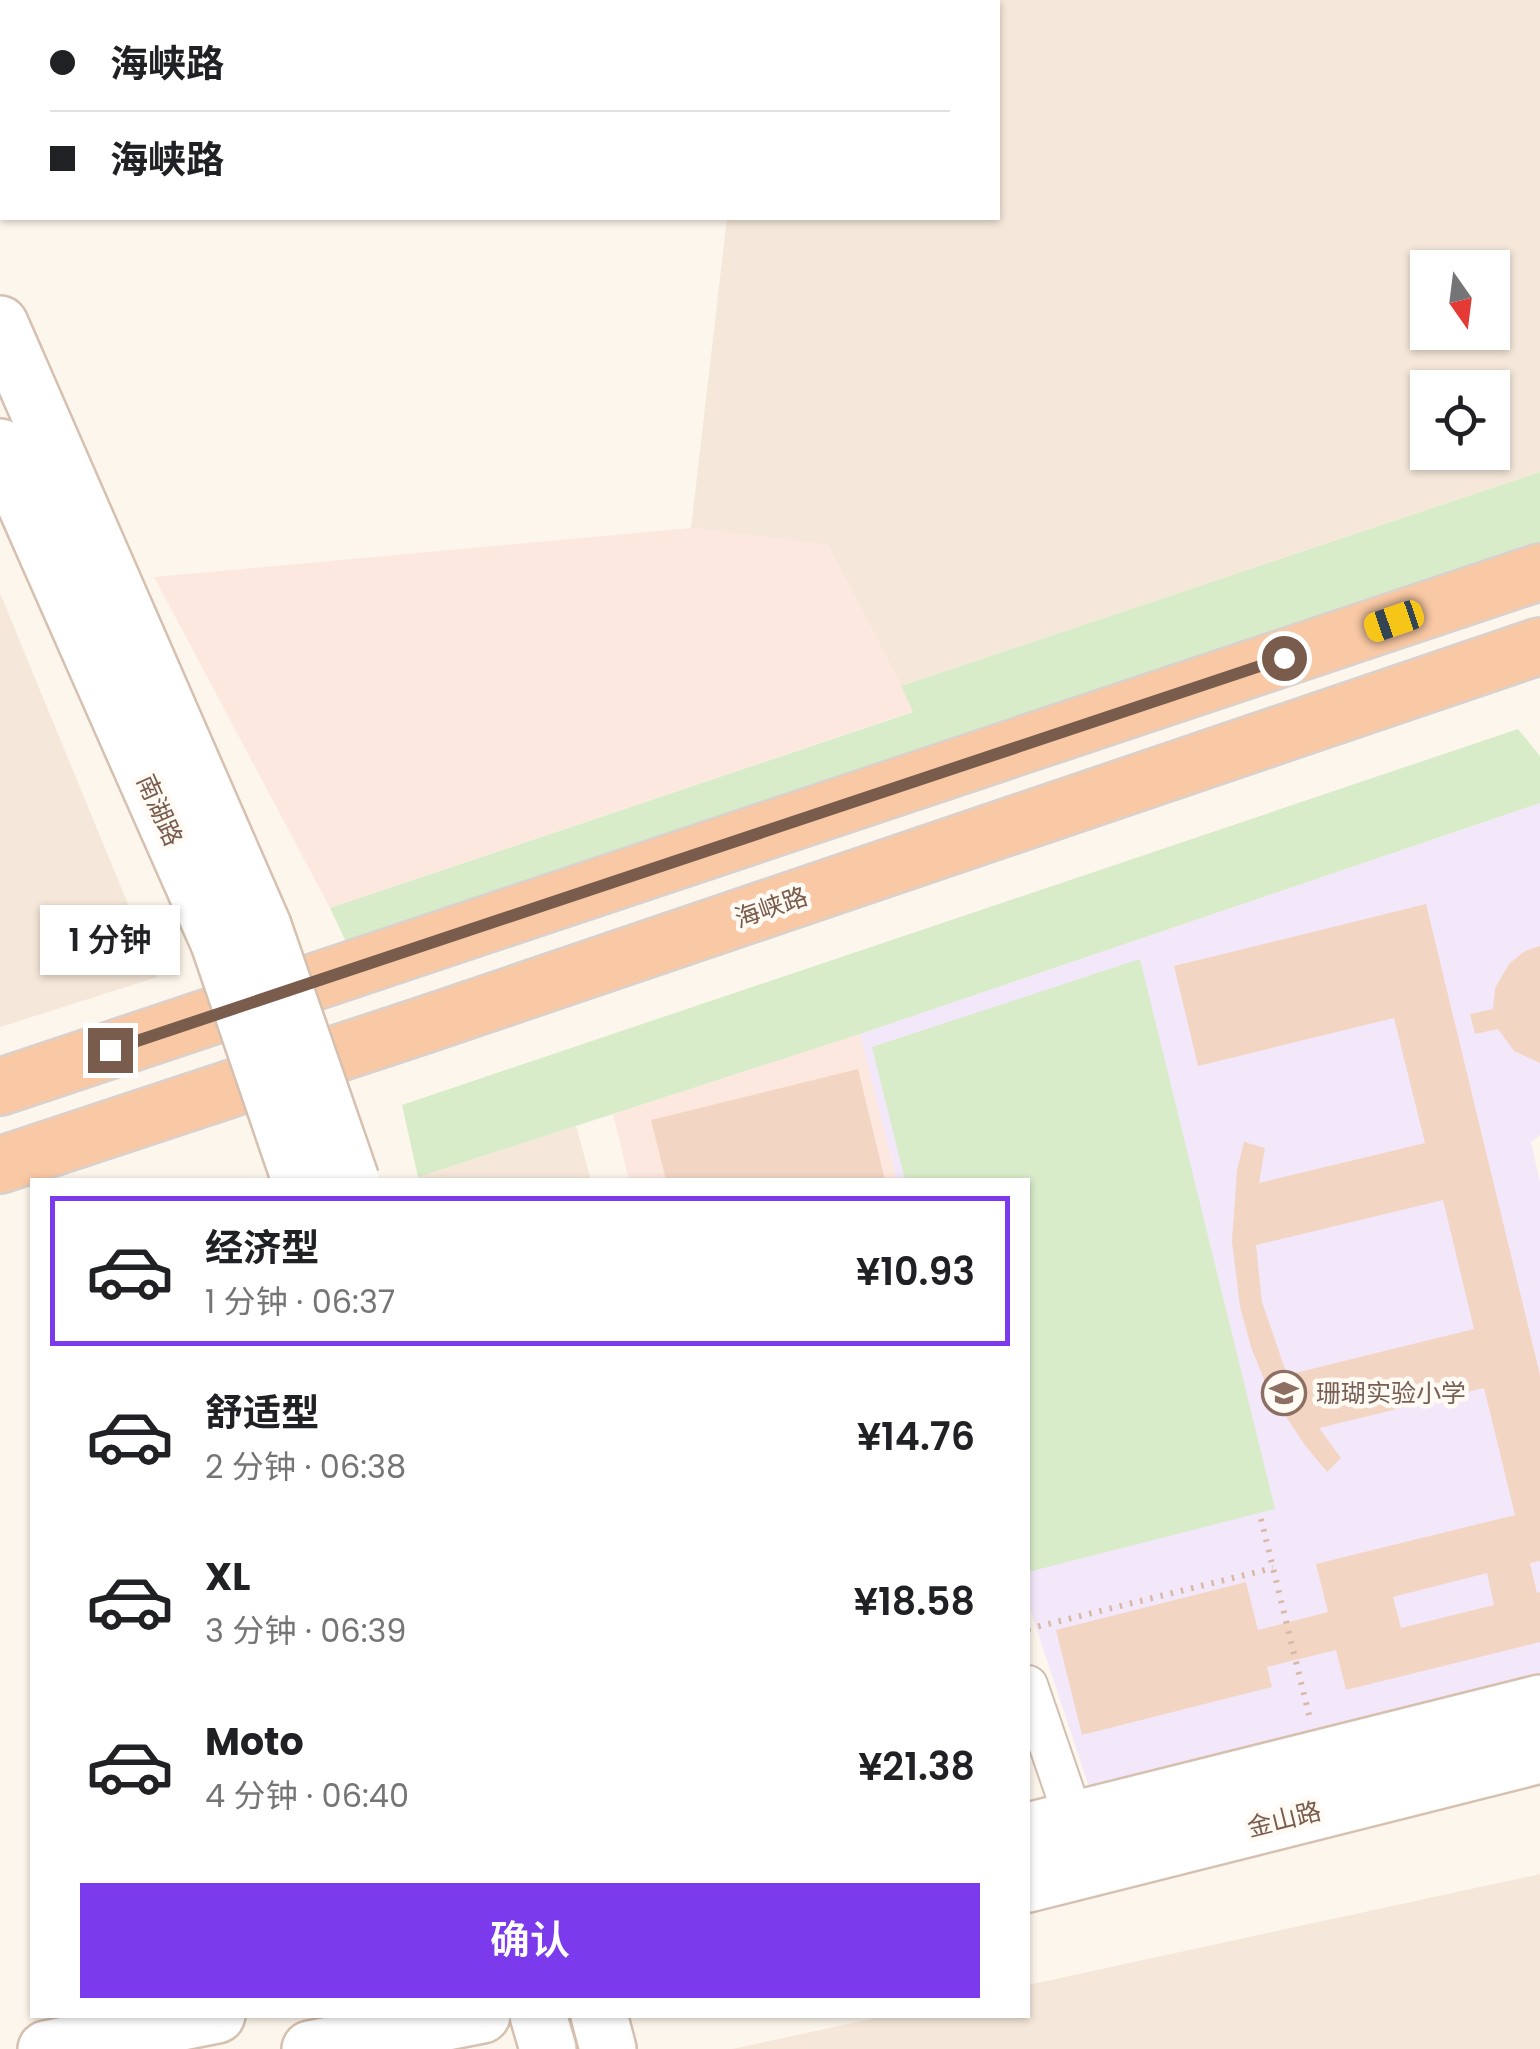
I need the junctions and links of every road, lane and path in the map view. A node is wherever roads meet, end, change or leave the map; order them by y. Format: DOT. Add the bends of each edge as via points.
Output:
graph roads {
  1 [pos="0,324"];
  2 [pos="0,447"];
  3 [pos="1540,572"];
  4 [pos="1540,646"];
  5 [pos="241,934"];
  6 [pos="0,1087"];
  7 [pos="0,1165"];
  8 [pos="300,1178"];
  9 [pos="349,1178"];
  10 [pos="1261,1519"];
  11 [pos="1273,1568"];
  12 [pos="1030,1629"];
  13 [pos="1030,1696"];
  14 [pos="1540,1703"];
  15 [pos="1311,1724"];
  16 [pos="1540,1755"];
  17 [pos="1051,1825"];
  18 [pos="1030,1883"];
  19 [pos="202,2018"];
  20 [pos="467,2018"];
  21 [pos="539,2018"];
  22 [pos="600,2018"];
  23 [pos="46,2049"];
  24 [pos="310,2049"];
  25 [pos="548,2049"];
  26 [pos="608,2049"];
  1 -- 5 [label="main road, 南湖路"];
  2 -- 5 [label="main road, 南湖路"];
  3 -- 6 [label="highway"];
  4 -- 7 [label="highway, 海峡路"];
  5 -- 8 [label="main road, 南湖路, bridge"];
  5 -- 9 [label="main road, bridge"];
  10 -- 11 [label="path"];
  11 -- 12 [label="path"];
  11 -- 15 [label="path"];
  13 -- 17 [label="street"];
  14 -- 17 [label="main road, 金山路"];
  16 -- 18 [label="main road, 金山路"];
  19 -- 23 [label="main road"];
  20 -- 24 [label="main road"];
  21 -- 25 [label="main road"];
  22 -- 26 [label="main road"];
}
